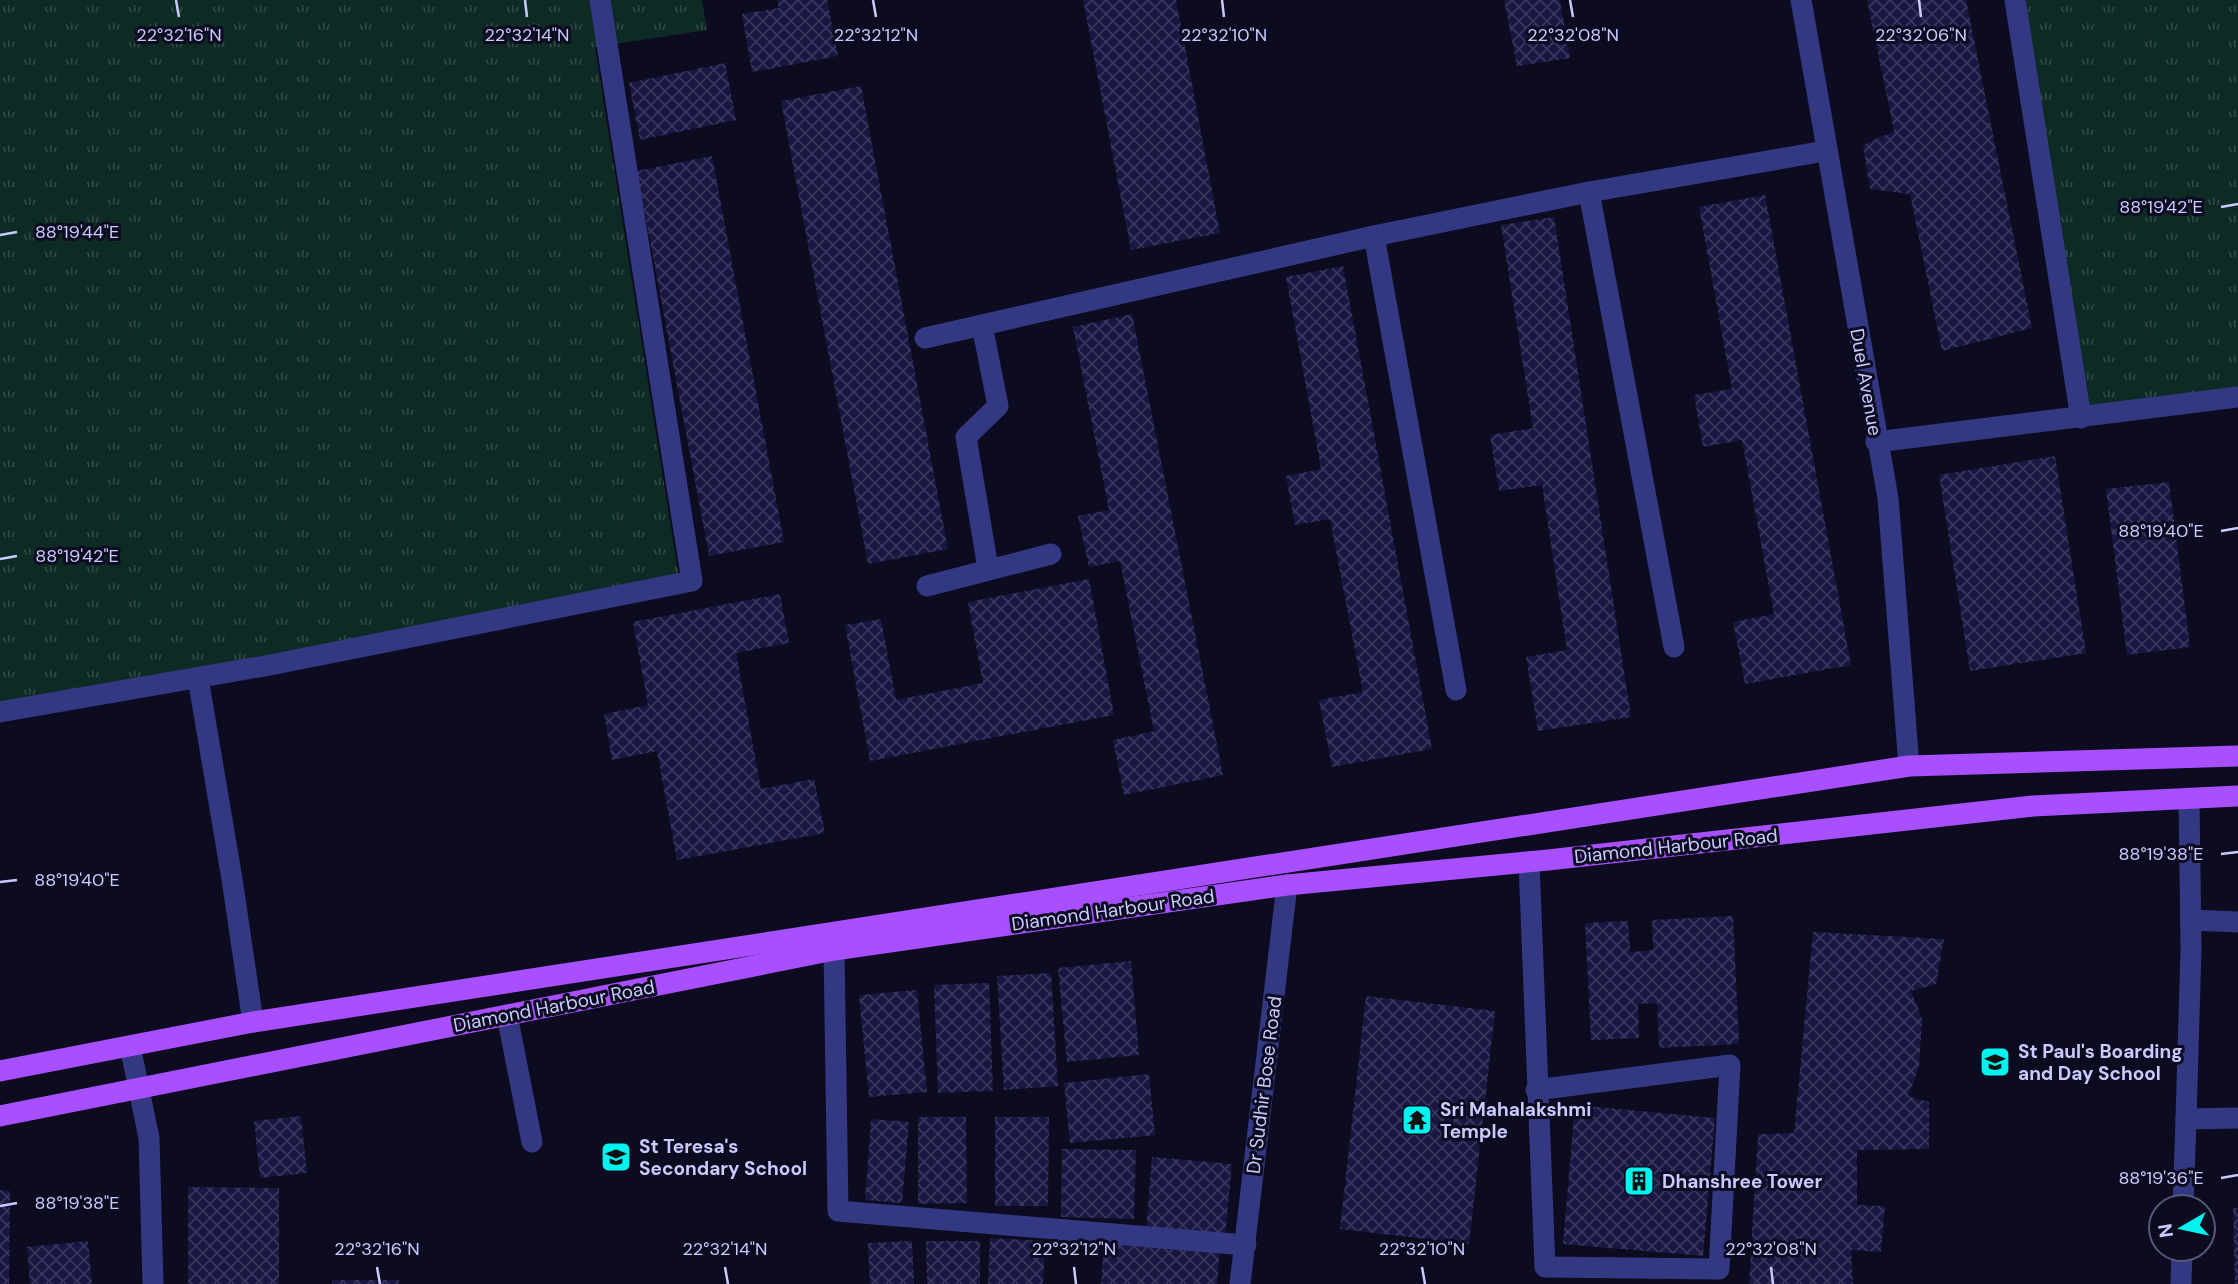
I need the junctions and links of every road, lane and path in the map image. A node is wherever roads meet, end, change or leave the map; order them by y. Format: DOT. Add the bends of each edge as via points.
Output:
graph roads {
  1 [pos="600,0"];
  2 [pos="1801,0"];
  3 [pos="2015,0"];
  4 [pos="1825,151"];
  5 [pos="1589,192"];
  6 [pos="1374,236"];
  7 [pos="982,325"];
  8 [pos="925,338"];
  9 [pos="2238,397"];
  10 [pos="2081,418"];
  11 [pos="1876,442"];
  12 [pos="1051,554"];
  13 [pos="988,568"];
  14 [pos="928,586"];
  15 [pos="1674,647"];
  16 [pos="198,678"];
  17 [pos="1456,690"];
  18 [pos="0,712"];
  19 [pos="2238,756"];
  20 [pos="1909,766"];
  21 [pos="2238,796"];
  22 [pos="2189,798"];
  23 [pos="1530,862"];
  24 [pos="1287,885"];
  25 [pos="2191,920"];
  26 [pos="2238,922"];
  27 [pos="834,950"];
  28 [pos="507,1015"];
  29 [pos="253,1022"];
  30 [pos="130,1046"];
  31 [pos="0,1071"];
  32 [pos="138,1088"];
  33 [pos="1536,1090"];
  34 [pos="0,1116"];
  35 [pos="2238,1118"];
  36 [pos="2186,1119"];
  37 [pos="533,1142"];
  38 [pos="2183,1193"];
  39 [pos="1246,1245"];
  40 [pos="2182,1263"];
  41 [pos="153,1284"];
  42 [pos="1240,1284"];
  43 [pos="2181,1284"];
  1 -- 16 [label="street" via="692,581"];
  2 -- 4 [label="street, Duel Avenue"];
  3 -- 10 [label="street"];
  4 -- 5 [label="street"];
  4 -- 11 [label="street, Duel Avenue"];
  5 -- 6 [label="street"];
  5 -- 15 [label="street"];
  6 -- 7 [label="street"];
  6 -- 17 [label="street"];
  7 -- 8 [label="street"];
  7 -- 13 [label="street" via="998,406 966,437"];
  9 -- 10 [label="street"];
  10 -- 11 [label="street"];
  11 -- 20 [label="street, Duel Avenue" via="1888,498"];
  12 -- 13 [label="street"];
  13 -- 14 [label="street"];
  16 -- 18 [label="street"];
  16 -- 29 [label="street"];
  19 -- 20 [label="main road, Diamond Harbour Road"];
  20 -- 29 [label="main road, Diamond Harbour Road"];
  21 -- 22 [label="main road, Diamond Harbour Road"];
  22 -- 23 [label="main road, Diamond Harbour Road" via="2033,806"];
  22 -- 25 [label="street"];
  23 -- 24 [label="main road, Diamond Harbour Road"];
  23 -- 33 [label="street"];
  24 -- 27 [label="main road, Diamond Harbour Road"];
  24 -- 39 [label="street, Dr Sudhir Bose Road"];
  25 -- 26 [label="street"];
  25 -- 36 [label="street"];
  27 -- 28 [label="main road, Diamond Harbour Road"];
  27 -- 39 [label="street" via="838,1211"];
  28 -- 32 [label="main road, Diamond Harbour Road"];
  28 -- 37 [label="street"];
  29 -- 30 [label="main road, Diamond Harbour Road"];
  30 -- 31 [label="main road, Diamond Harbour Road"];
  30 -- 32 [label="street"];
  32 -- 34 [label="main road, Diamond Harbour Road"];
  32 -- 41 [label="street" via="149,1138"];
  33 -- 33 [label="street" via="1545,1267 1719,1269 1730,1065"];
  35 -- 36 [label="street"];
  36 -- 38 [label="street"];
  39 -- 42 [label="street, Dr Sudhir Bose Road"];
  40 -- 43 [label="street"];
}
